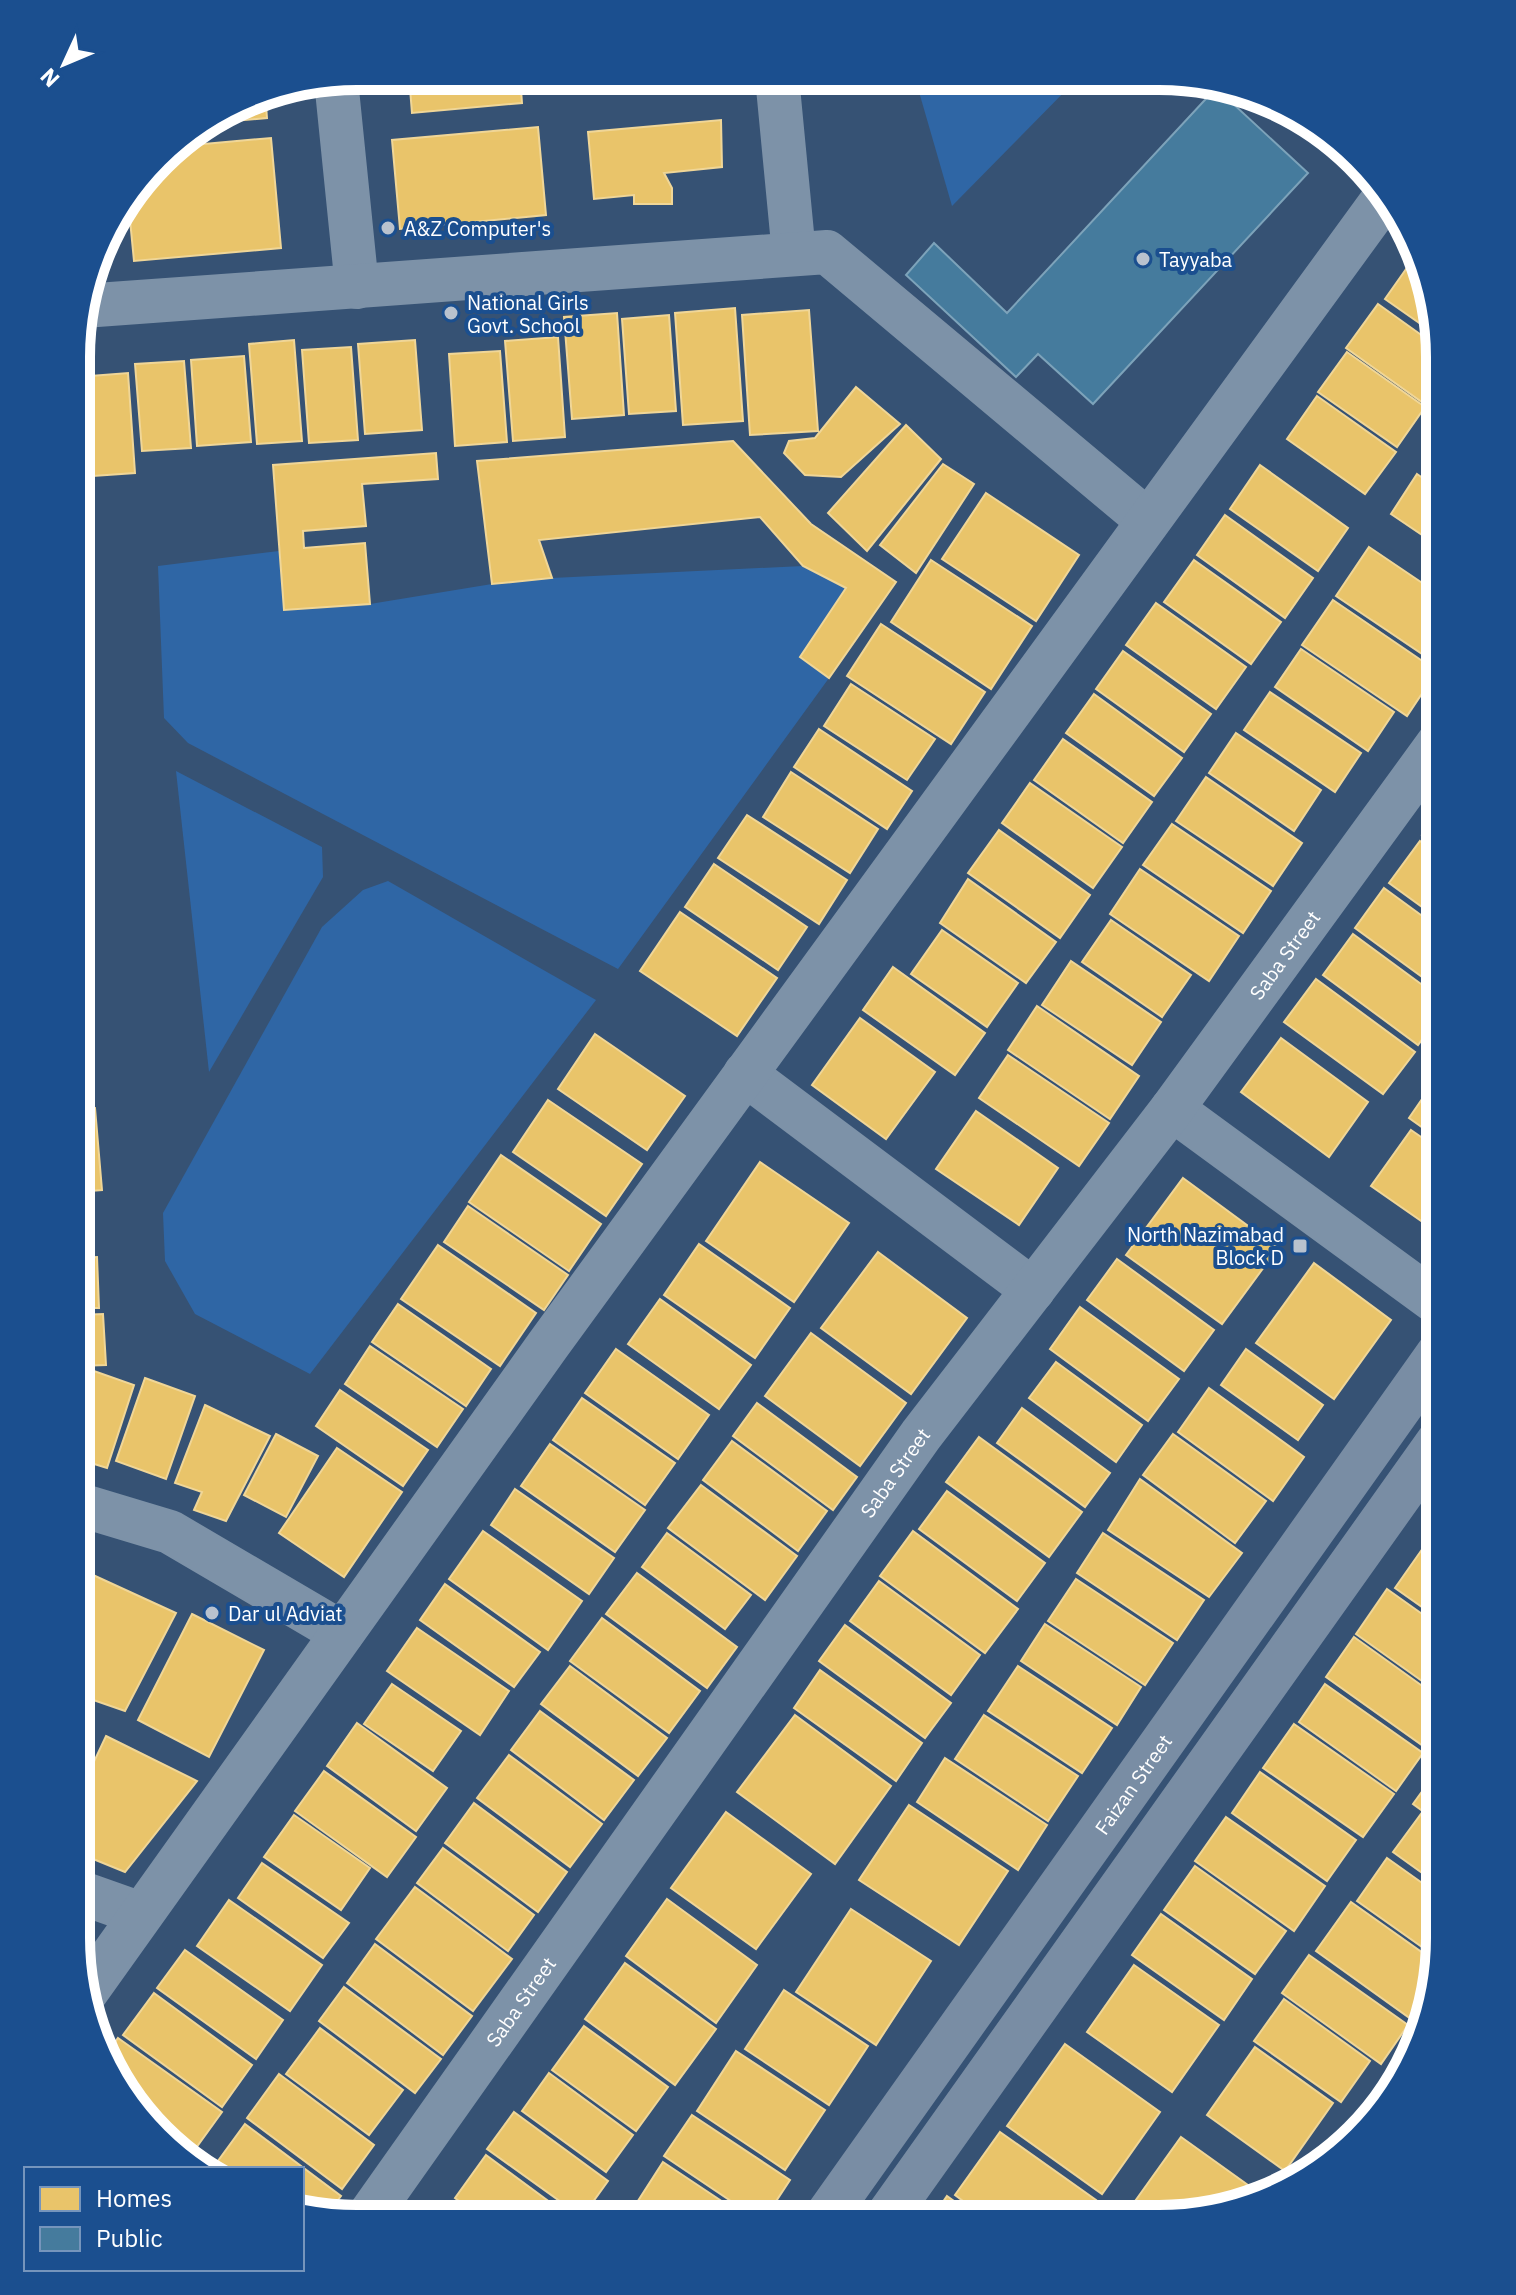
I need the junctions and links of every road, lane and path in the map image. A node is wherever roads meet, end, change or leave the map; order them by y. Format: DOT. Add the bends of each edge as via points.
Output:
graph roads {
  1 [pos="778,90"];
  2 [pos="337,91"];
  3 [pos="1378,206"];
  4 [pos="794,254"];
  5 [pos="357,287"];
  6 [pos="95,305"];
  7 [pos="1147,520"];
  8 [pos="1426,761"];
  9 [pos="745,1074"];
  10 [pos="1172,1109"];
  11 [pos="1033,1290"];
  12 [pos="1425,1294"];
  13 [pos="1425,1372"];
  14 [pos="1425,1460"];
  15 [pos="90,1508"];
  16 [pos="342,1633"];
  17 [pos="90,1896"];
  18 [pos="141,1914"];
  19 [pos="94,1982"];
  20 [pos="376,2205"];
  21 [pos="834,2205"];
  22 [pos="895,2205"];
  1 -- 4 [label="street"];
  2 -- 5 [label="street"];
  3 -- 7 [label="street"];
  4 -- 5 [label="street"];
  4 -- 7 [label="street" via="827,252"];
  5 -- 6 [label="street"];
  7 -- 9 [label="street"];
  8 -- 10 [label="street, Saba Street"];
  9 -- 11 [label="street"];
  9 -- 16 [label="street"];
  10 -- 11 [label="street, Saba Street"];
  10 -- 12 [label="street"];
  11 -- 20 [label="street, Saba Street" via="912,1448"];
  13 -- 21 [label="street, Faizan Street"];
  14 -- 22 [label="street"];
  15 -- 16 [label="street" via="170,1532"];
  16 -- 18 [label="street"];
  17 -- 18 [label="street"];
  18 -- 19 [label="street"];
}
